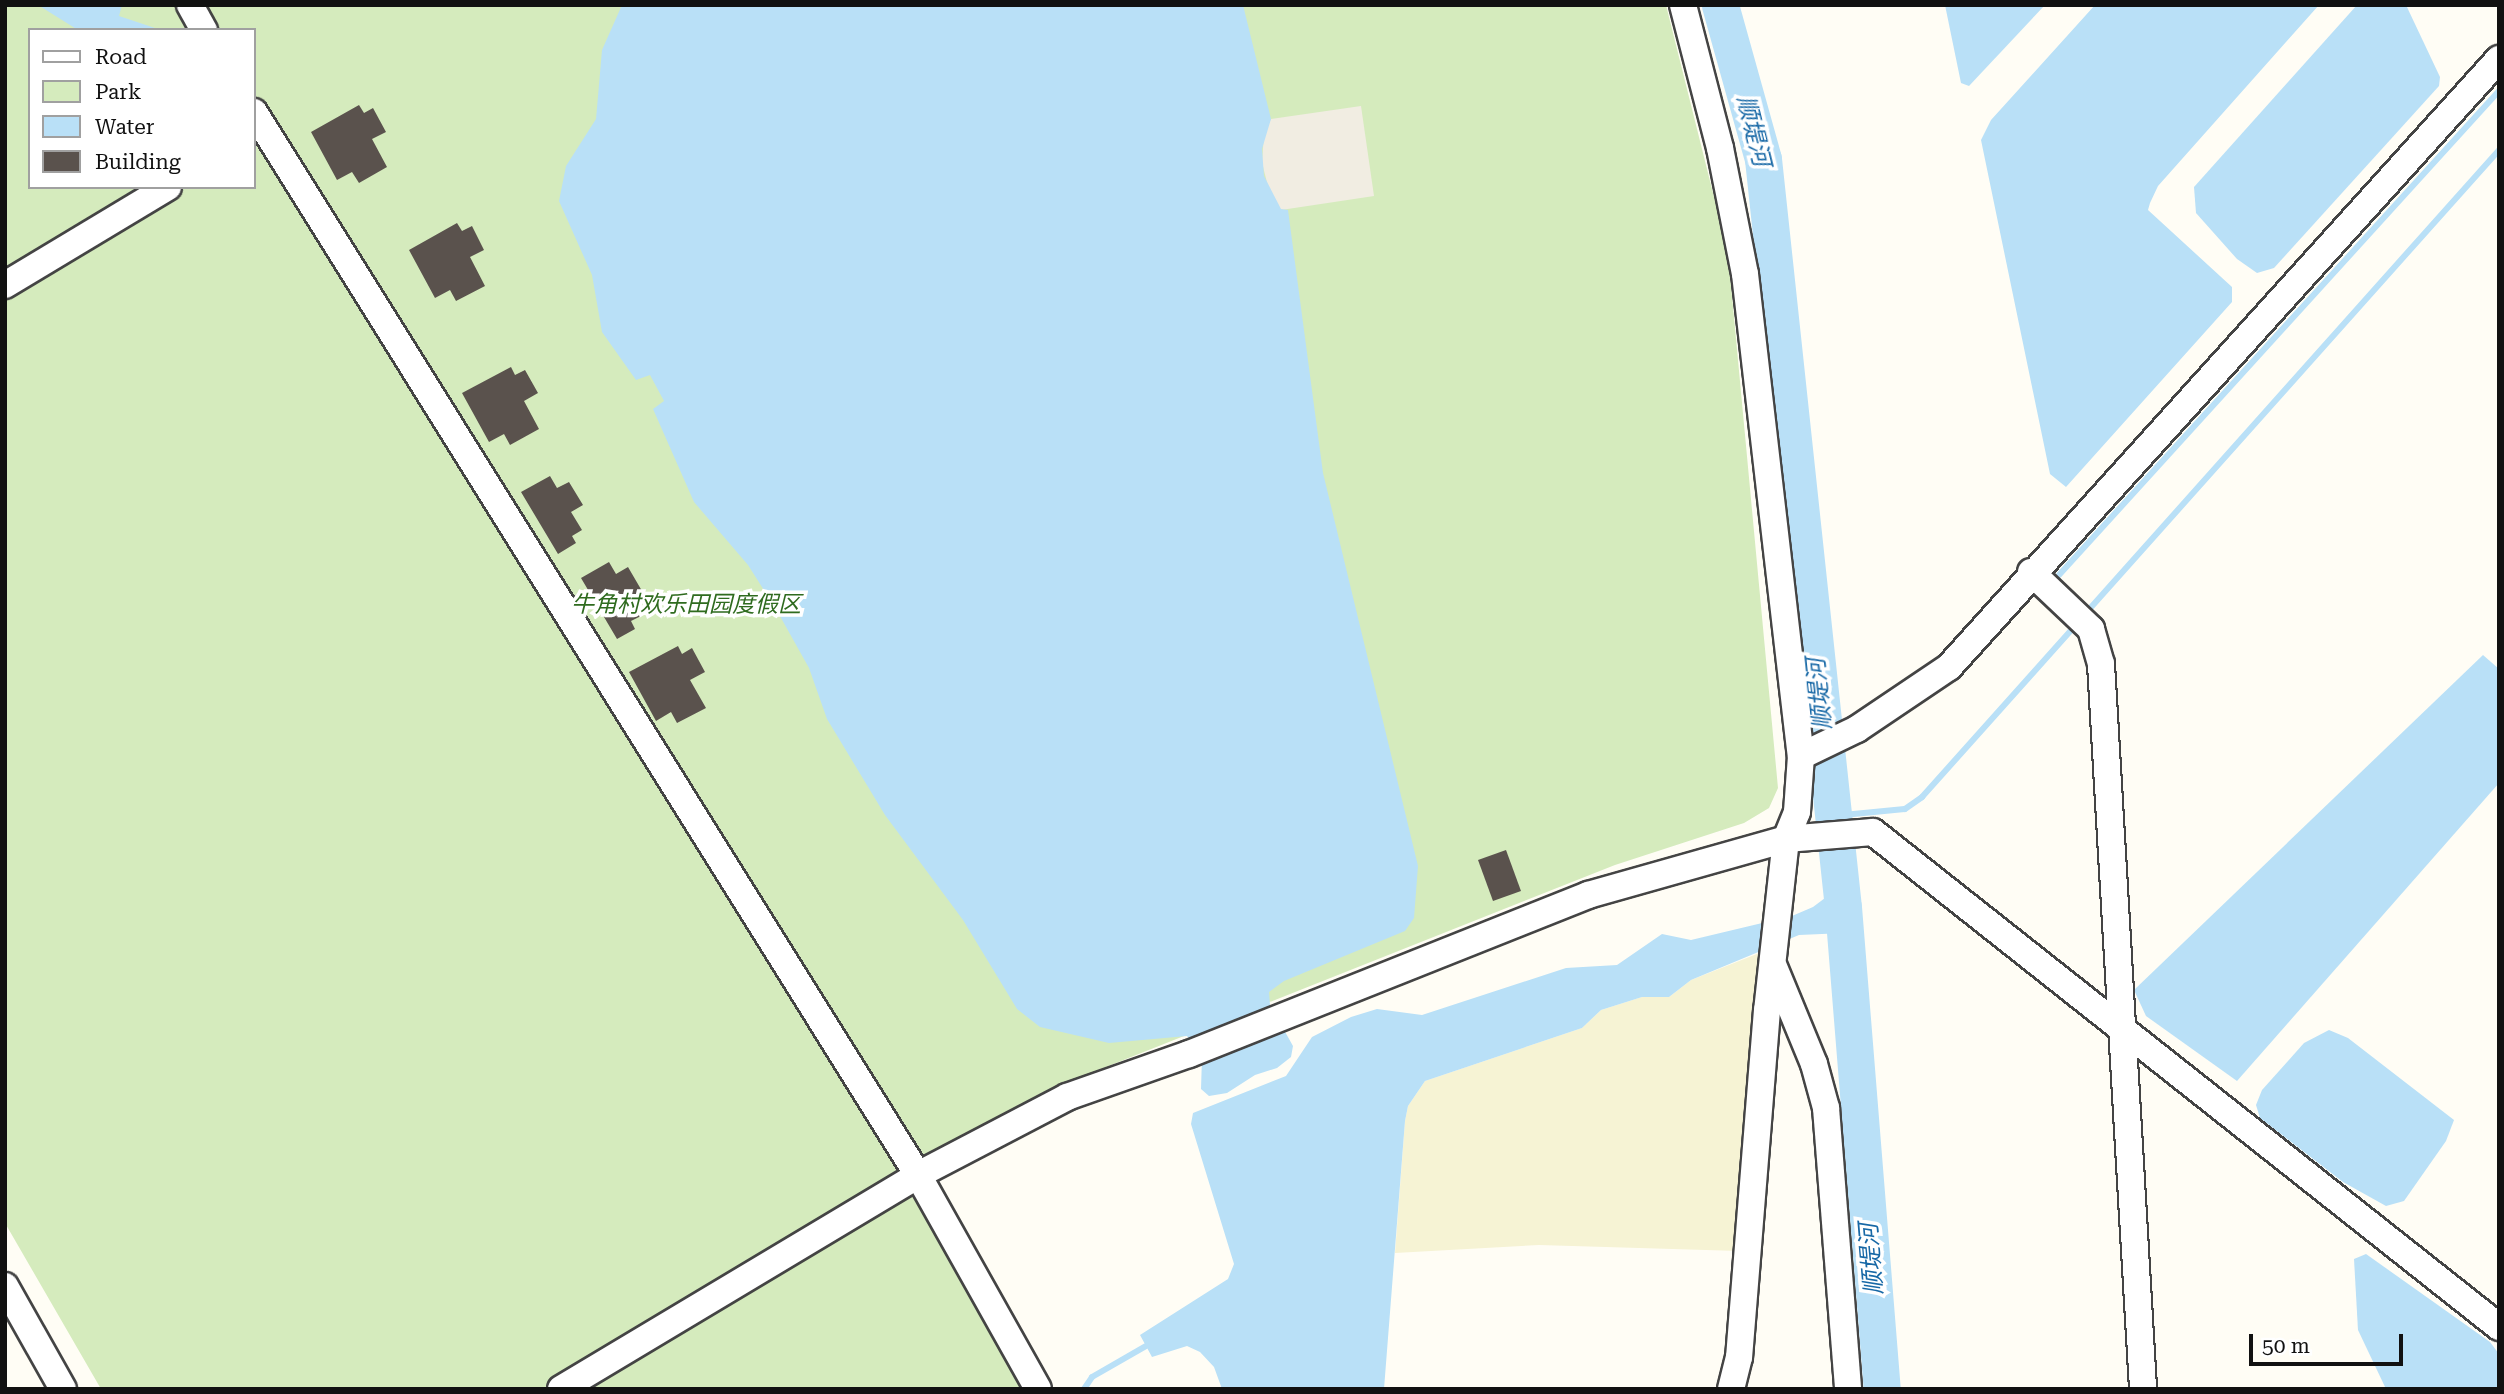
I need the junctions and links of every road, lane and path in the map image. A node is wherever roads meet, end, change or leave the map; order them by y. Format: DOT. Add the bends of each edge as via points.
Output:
graph roads {
  1 [pos="190,5"];
  2 [pos="1683,5"];
  3 [pos="203,28"];
  4 [pos="2499,60"];
  5 [pos="257,126"];
  6 [pos="165,189"];
  7 [pos="5,285"];
  8 [pos="2031,572"];
  9 [pos="1801,756"];
  10 [pos="1796,838"];
  11 [pos="1773,962"];
  12 [pos="2122,1029"];
  13 [pos="918,1175"];
  14 [pos="5,1286"];
  15 [pos="2499,1327"];
  16 [pos="53,1385"];
  17 [pos="561,1389"];
  18 [pos="1038,1389"];
  19 [pos="1731,1389"];
  20 [pos="1848,1389"];
  21 [pos="2143,1389"];
  1 -- 3 [label="street"];
  2 -- 9 [label="street" via="1720,148 1745,274"];
  4 -- 8 [label="street"];
  5 -- 13 [label="street"];
  6 -- 7 [label="street"];
  8 -- 9 [label="street" via="1950,667 1857,729"];
  8 -- 12 [label="street" via="2083,621 2102,664"];
  9 -- 10 [label="street"];
  10 -- 11 [label="street"];
  10 -- 12 [label="street" via="1873,832"];
  10 -- 13 [label="street" via="1588,895 1189,1054 1067,1097"];
  11 -- 19 [label="street" via="1739,1357"];
  11 -- 20 [label="street" via="1814,1064 1826,1108"];
  12 -- 15 [label="street"];
  12 -- 21 [label="street"];
  13 -- 17 [label="street"];
  13 -- 18 [label="street"];
  14 -- 16 [label="street"];
}
